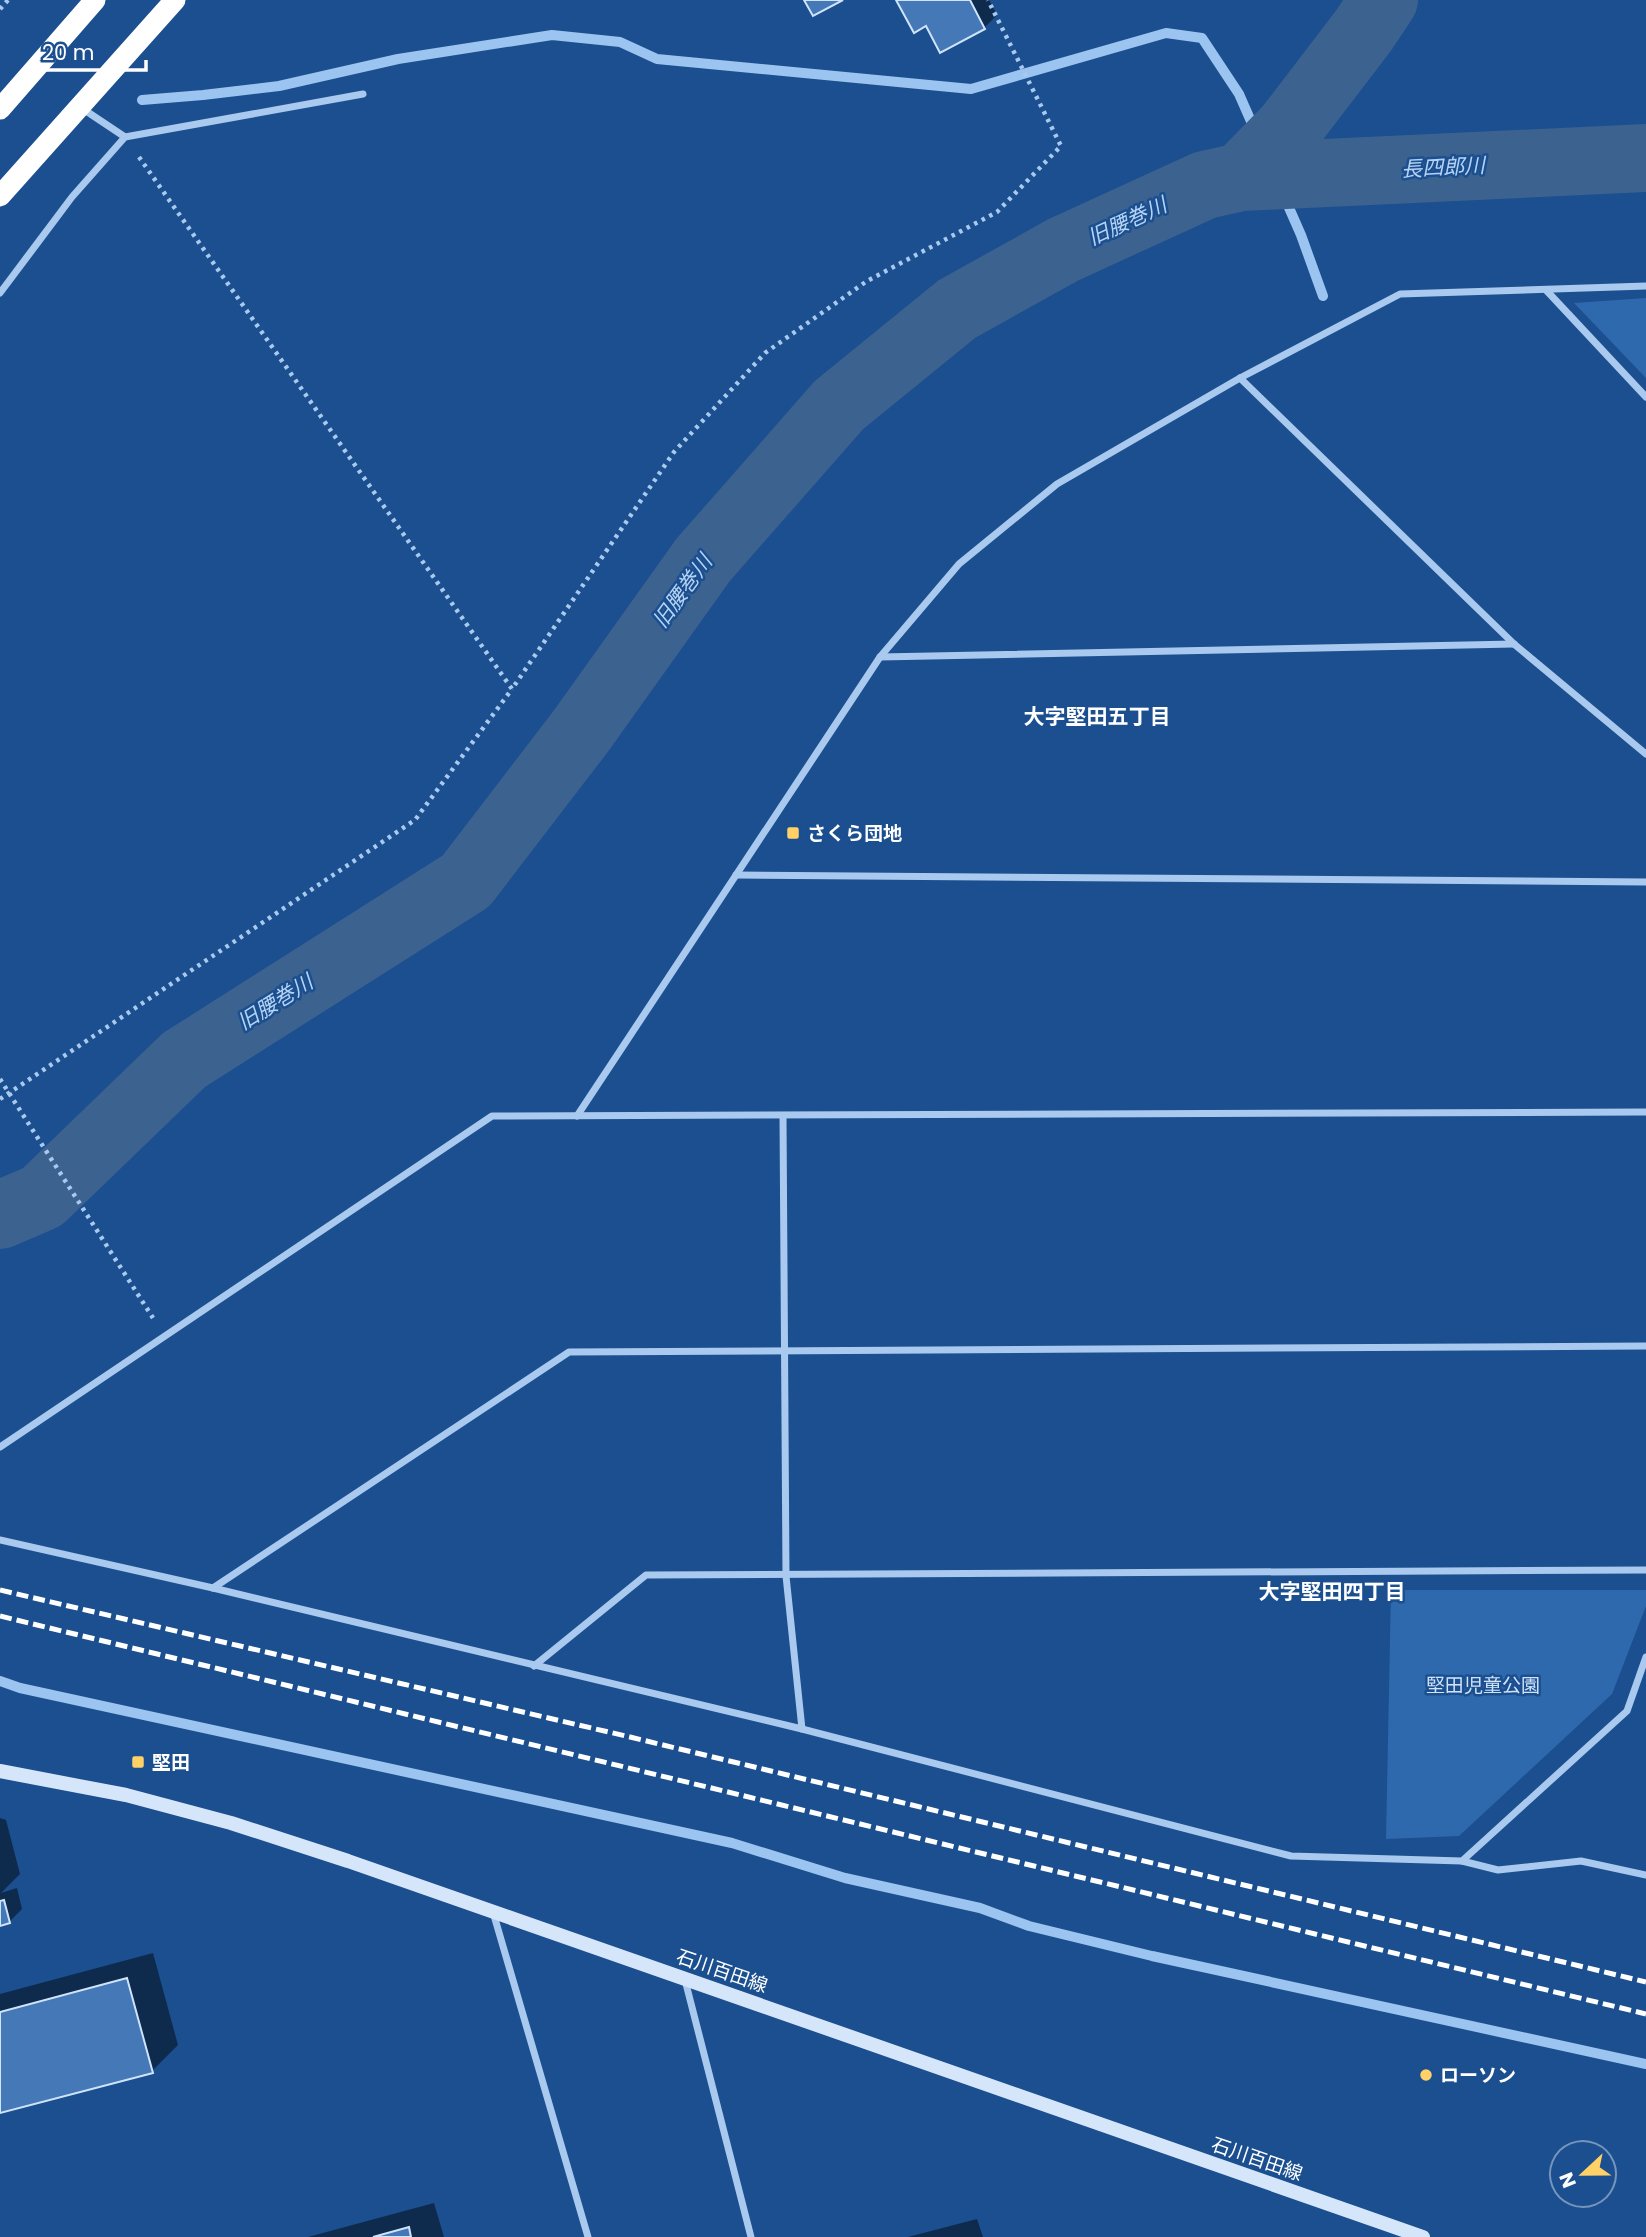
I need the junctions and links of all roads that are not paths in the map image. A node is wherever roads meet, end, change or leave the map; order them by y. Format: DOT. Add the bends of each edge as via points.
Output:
graph roads {
  1 [pos="95,0"];
  2 [pos="175,0"];
  3 [pos="363,94"];
  4 [pos="79,107"];
  5 [pos="0,109"];
  6 [pos="125,137"];
  7 [pos="0,196"];
  8 [pos="1646,286"];
  9 [pos="1546,290"];
  10 [pos="0,293"];
  11 [pos="1240,378"];
  12 [pos="1646,397"];
  13 [pos="1514,644"];
  14 [pos="880,657"];
  15 [pos="1646,754"];
  16 [pos="736,875"];
  17 [pos="1646,882"];
  18 [pos="1646,1112"];
  19 [pos="577,1116"];
  20 [pos="783,1116"];
  21 [pos="1646,1346"];
  22 [pos="785,1352"];
  23 [pos="0,1447"];
  24 [pos="0,1540"];
  25 [pos="1646,1570"];
  26 [pos="786,1576"];
  27 [pos="213,1588"];
  28 [pos="1646,1657"];
  29 [pos="534,1666"];
  30 [pos="802,1729"];
  31 [pos="0,1772"];
  32 [pos="1462,1861"];
  33 [pos="1646,1875"];
  34 [pos="492,1912"];
  35 [pos="685,1979"];
  36 [pos="588,2237"];
  37 [pos="751,2237"];
  38 [pos="1423,2237"];
  1 -- 5 [label="highway"];
  2 -- 4 [label="highway"];
  3 -- 6 [label="street"];
  4 -- 6 [label="street"];
  4 -- 7 [label="highway"];
  6 -- 10 [label="street" via="72,197"];
  8 -- 9 [label="street"];
  9 -- 11 [label="street" via="1400,294"];
  9 -- 12 [label="street"];
  11 -- 13 [label="street"];
  11 -- 14 [label="street" via="1057,484 959,564"];
  13 -- 14 [label="street"];
  13 -- 15 [label="street"];
  14 -- 16 [label="street"];
  16 -- 17 [label="street"];
  16 -- 19 [label="street"];
  18 -- 20 [label="street"];
  19 -- 20 [label="street"];
  19 -- 23 [label="street" via="492,1116"];
  20 -- 22 [label="street"];
  21 -- 22 [label="street"];
  22 -- 26 [label="street"];
  22 -- 27 [label="street" via="569,1352"];
  24 -- 27 [label="street"];
  25 -- 26 [label="street"];
  26 -- 29 [label="street" via="646,1575"];
  26 -- 30 [label="street"];
  27 -- 29 [label="street"];
  28 -- 32 [label="street" via="1627,1711"];
  29 -- 30 [label="street"];
  30 -- 32 [label="street" via="1292,1856"];
  31 -- 34 [label="main road, 石川百田線" via="126,1795 230,1823"];
  32 -- 33 [label="street" via="1498,1870 1581,1861"];
  34 -- 35 [label="main road, 石川百田線"];
  34 -- 36 [label="street"];
  35 -- 37 [label="street"];
  35 -- 38 [label="main road, 石川百田線"];
}
